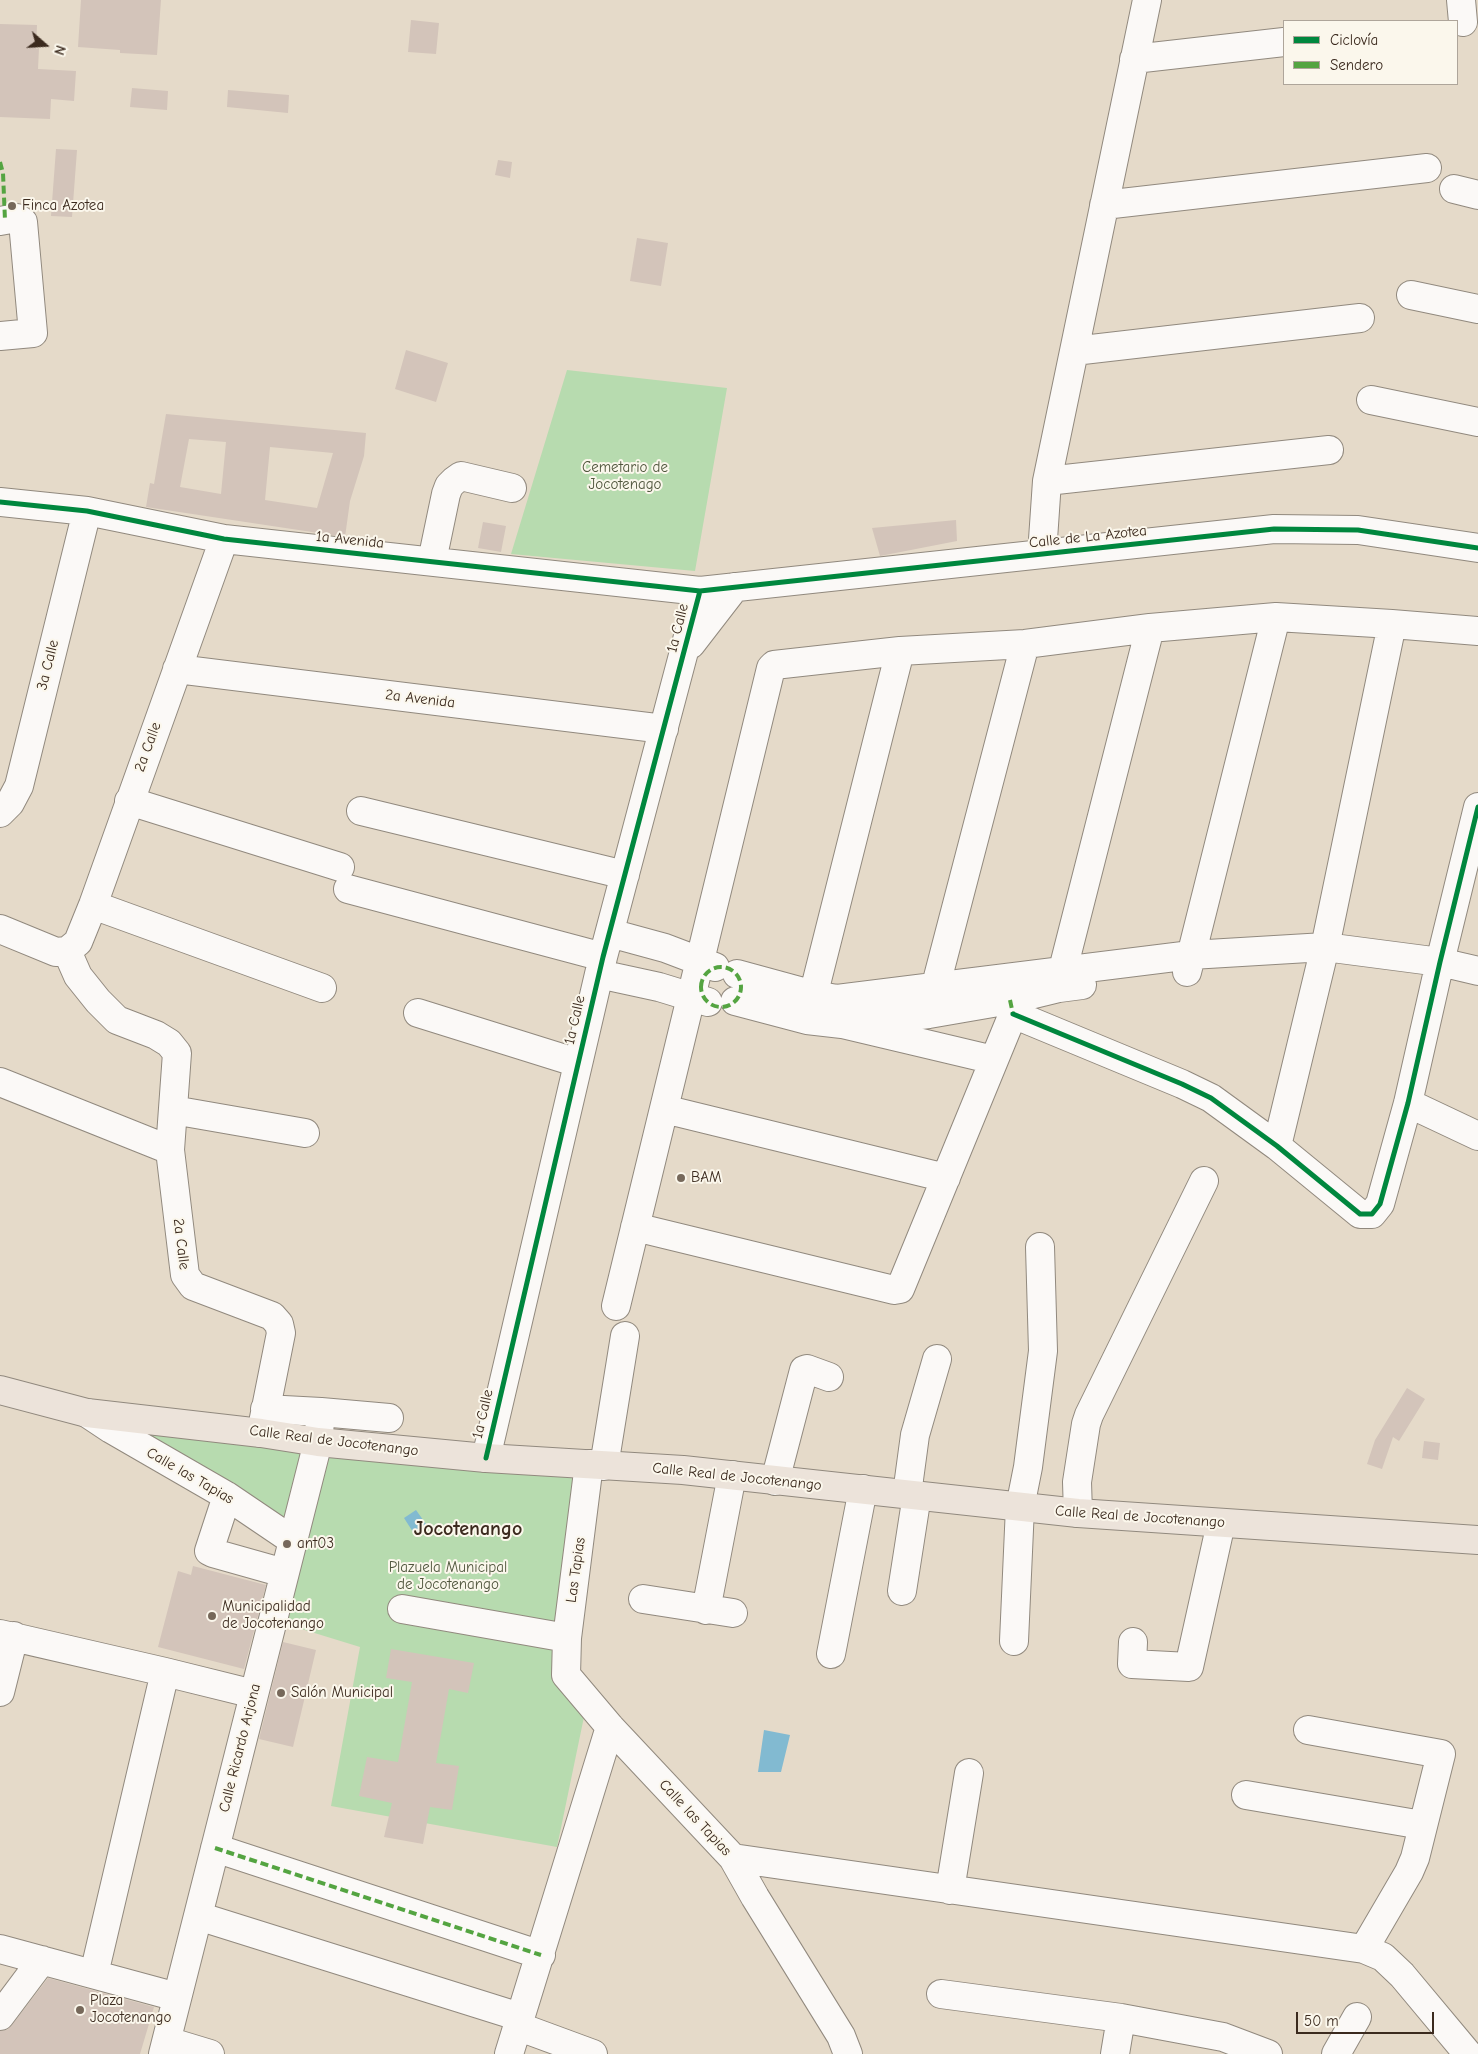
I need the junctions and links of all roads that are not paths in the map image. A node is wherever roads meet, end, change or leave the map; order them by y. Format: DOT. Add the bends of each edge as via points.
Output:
graph roads {
  1 [pos="1147,0"];
  2 [pos="1283,42"];
  3 [pos="1134,59"];
  4 [pos="1427,168"];
  5 [pos="1104,205"];
  6 [pos="0,221"];
  7 [pos="1411,295"];
  8 [pos="1478,309"];
  9 [pos="1360,318"];
  10 [pos="0,336"];
  11 [pos="1074,351"];
  12 [pos="1372,400"];
  13 [pos="1478,422"];
  14 [pos="1329,450"];
  15 [pos="1047,481"];
  16 [pos="512,488"];
  17 [pos="0,502"];
  18 [pos="87,511"];
  19 [pos="224,539"];
  20 [pos="1478,548"];
  21 [pos="1042,554"];
  22 [pos="432,561"];
  23 [pos="735,587"];
  24 [pos="700,590"];
  25 [pos="1276,617"];
  26 [pos="1392,624"];
  27 [pos="1150,628"];
  28 [pos="1478,632"];
  29 [pos="1025,644"];
  30 [pos="900,651"];
  31 [pos="684,653"];
  32 [pos="177,669"];
  33 [pos="664,729"];
  34 [pos="129,801"];
  35 [pos="1478,807"];
  36 [pos="361,811"];
  37 [pos="0,814"];
  38 [pos="625,875"];
  39 [pos="92,905"];
  40 [pos="0,929"];
  41 [pos="67,951"];
  42 [pos="604,955"];
  43 [pos="1323,956"];
  44 [pos="1189,965"];
  45 [pos="717,967"];
  46 [pos="1438,970"];
  47 [pos="1478,971"];
  48 [pos="1061,979"];
  49 [pos="936,986"];
  50 [pos="322,988"];
  51 [pos="1478,990"];
  52 [pos="699,999"];
  53 [pos="735,1001"];
  54 [pos="1012,1007"];
  55 [pos="811,1008"];
  56 [pos="418,1013"];
  57 [pos="928,1014"];
  58 [pos="842,1024"];
  59 [pos="994,1060"];
  60 [pos="578,1063"];
  61 [pos="0,1082"];
  62 [pos="1408,1104"];
  63 [pos="664,1109"];
  64 [pos="173,1110"];
  65 [pos="305,1133"];
  66 [pos="1478,1136"];
  67 [pos="1277,1146"];
  68 [pos="170,1150"];
  69 [pos="946,1178"];
  70 [pos="1204,1180"];
  71 [pos="635,1227"];
  72 [pos="1040,1247"];
  73 [pos="616,1306"];
  74 [pos="625,1336"];
  75 [pos="937,1360"];
  76 [pos="829,1377"];
  77 [pos="0,1390"];
  78 [pos="321,1412"];
  79 [pos="87,1414"];
  80 [pos="389,1418"];
  81 [pos="263,1421"];
  82 [pos="318,1442"];
  83 [pos="486,1458"];
  84 [pos="597,1465"];
  85 [pos="732,1475"];
  86 [pos="775,1481"];
  87 [pos="863,1489"];
  88 [pos="912,1495"];
  89 [pos="227,1496"];
  90 [pos="1020,1507"];
  91 [pos="1078,1513"];
  92 [pos="1220,1523"];
  93 [pos="292,1540"];
  94 [pos="1478,1540"];
  95 [pos="284,1573"];
  96 [pos="902,1591"];
  97 [pos="643,1599"];
  98 [pos="402,1608"];
  99 [pos="706,1610"];
  100 [pos="733,1613"];
  101 [pos="7,1635"];
  102 [pos="567,1638"];
  103 [pos="1014,1641"];
  104 [pos="1133,1642"];
  105 [pos="832,1654"];
  106 [pos="166,1672"];
  107 [pos="566,1675"];
  108 [pos="0,1692"];
  109 [pos="254,1694"];
  110 [pos="610,1727"];
  111 [pos="1308,1730"];
  112 [pos="969,1773"];
  113 [pos="1246,1795"];
  114 [pos="1422,1825"];
  115 [pos="215,1848"];
  116 [pos="733,1858"];
  117 [pos="950,1890"];
  118 [pos="198,1916"];
  119 [pos="0,1949"];
  120 [pos="1364,1949"];
  121 [pos="541,1955"];
  122 [pos="42,1960"];
  123 [pos="94,1974"];
  124 [pos="941,1994"];
  125 [pos="177,1996"];
  126 [pos="0,2016"];
  127 [pos="1357,2017"];
  128 [pos="1121,2018"];
  129 [pos="519,2022"];
  130 [pos="165,2047"];
  131 [pos="210,2054"];
  132 [pos="509,2054"];
  133 [pos="593,2054"];
  134 [pos="848,2054"];
  135 [pos="1115,2054"];
  136 [pos="1268,2054"];
  137 [pos="1336,2054"];
  138 [pos="1468,2054"];
  1 -- 3 [label="street"];
  2 -- 3 [label="street"];
  3 -- 5 [label="street"];
  4 -- 5 [label="street"];
  5 -- 11 [label="street"];
  6 -- 10 [label="street" via="17,218 23,222 33,333"];
  7 -- 8 [label="street"];
  9 -- 11 [label="street"];
  11 -- 15 [label="street"];
  12 -- 13 [label="street"];
  14 -- 15 [label="street"];
  15 -- 21 [label="street"];
  16 -- 22 [label="street" via="461,476 454,481 446,494"];
  17 -- 18 [label="street, 1a Avenida"];
  18 -- 19 [label="street, 1a Avenida"];
  18 -- 37 [label="street, 3a Calle" via="20,779 10,802"];
  19 -- 22 [label="street, 1a Avenida"];
  19 -- 32 [label="street, 2a Calle"];
  20 -- 21 [label="street, Calle de La Azotea" via="1358,530 1274,529"];
  21 -- 23 [label="street, Calle de La Azotea"];
  22 -- 24 [label="street, 1a Avenida"];
  23 -- 24 [label="street, Calle de La Azotea"];
  23 -- 31 [label="street"];
  24 -- 31 [label="street, 1a Calle"];
  25 -- 26 [label="street"];
  25 -- 27 [label="street"];
  25 -- 44 [label="street"];
  26 -- 28 [label="street"];
  26 -- 43 [label="street"];
  27 -- 29 [label="street"];
  27 -- 48 [label="street"];
  29 -- 30 [label="street"];
  29 -- 49 [label="street"];
  30 -- 45 [label="street" via="776,663 771,668"];
  30 -- 55 [label="street"];
  31 -- 33 [label="street, 1a Calle"];
  32 -- 33 [label="street, 2a Avenida"];
  32 -- 34 [label="street, 2a Calle"];
  33 -- 38 [label="street, 1a Calle"];
  34 -- 39 [label="street, 2a Calle"];
  34 -- 42 [label="street" via="344,878"];
  35 -- 46 [label="street"];
  36 -- 38 [label="street"];
  38 -- 42 [label="street, 1a Calle"];
  39 -- 41 [label="street, 2a Calle" via="78,942"];
  39 -- 50 [label="street"];
  40 -- 41 [label="street" via="56,952"];
  41 -- 64 [label="street, 2a Calle" via="78,976 118,1020 169,1043 177,1053"];
  42 -- 45 [label="street" via="665,948"];
  42 -- 52 [label="street"];
  42 -- 60 [label="street, 1a Calle"];
  43 -- 44 [label="street"];
  43 -- 46 [label="street"];
  43 -- 67 [label="street"];
  44 -- 48 [label="street"];
  45 -- 52 [label="street"];
  45 -- 53 [label="street" via="740,979 741,991"];
  45 -- 55 [label="street"];
  46 -- 47 [label="street"];
  46 -- 51 [label="street"];
  46 -- 62 [label="street"];
  48 -- 49 [label="street"];
  48 -- 54 [label="street"];
  49 -- 55 [label="street" via="837,999"];
  49 -- 57 [label="street"];
  52 -- 53 [label="street" via="719,1006"];
  52 -- 63 [label="street"];
  53 -- 55 [label="street"];
  54 -- 57 [label="street"];
  54 -- 59 [label="street"];
  54 -- 67 [label="street" via="1210,1098"];
  55 -- 58 [label="street"];
  56 -- 60 [label="street"];
  57 -- 58 [label="street"];
  58 -- 59 [label="street"];
  59 -- 69 [label="street"];
  60 -- 83 [label="street, 1a Calle"];
  61 -- 68 [label="street"];
  62 -- 66 [label="street"];
  62 -- 67 [label="street" via="1380,1204 1372,1214 1360,1214"];
  63 -- 69 [label="street"];
  63 -- 71 [label="street"];
  64 -- 65 [label="street"];
  64 -- 68 [label="street, 2a Calle"];
  68 -- 81 [label="street, 2a Calle" via="185,1276 193,1286 272,1316 279,1324 281,1333"];
  69 -- 71 [label="street" via="900,1289 894,1290"];
  70 -- 91 [label="street" via="1089,1415 1077,1482"];
  71 -- 73 [label="street"];
  72 -- 90 [label="street" via="1043,1351"];
  74 -- 84 [label="street, Las Tapias"];
  75 -- 88 [label="street" via="915,1435"];
  76 -- 86 [label="street" via="804,1370"];
  77 -- 79 [label="main road, Calle Real de Jocotenango"];
  78 -- 80 [label="street"];
  78 -- 81 [label="street"];
  78 -- 82 [label="street, Calle Ricardo Arjona"];
  79 -- 81 [label="main road, Calle Real de Jocotenango"];
  79 -- 89 [label="street, Calle las Tapias"];
  81 -- 82 [label="main road, Calle Real de Jocotenango"];
  82 -- 83 [label="main road, Calle Real de Jocotenango"];
  82 -- 93 [label="street, Calle Ricardo Arjona"];
  83 -- 84 [label="main road, Calle Real de Jocotenango"];
  84 -- 85 [label="main road, Calle Real de Jocotenango"];
  84 -- 102 [label="street, Las Tapias"];
  85 -- 86 [label="main road, Calle Real de Jocotenango"];
  85 -- 99 [label="street"];
  86 -- 87 [label="main road, Calle Real de Jocotenango"];
  87 -- 88 [label="main road, Calle Real de Jocotenango"];
  87 -- 105 [label="street"];
  88 -- 90 [label="main road, Calle Real de Jocotenango"];
  88 -- 96 [label="street"];
  89 -- 93 [label="street, Calle las Tapias"];
  89 -- 95 [label="street" via="209,1551"];
  90 -- 91 [label="main road, Calle Real de Jocotenango"];
  90 -- 103 [label="street"];
  91 -- 92 [label="main road, Calle Real de Jocotenango"];
  92 -- 94 [label="main road, Calle Real de Jocotenango"];
  92 -- 104 [label="street" via="1189,1666 1132,1664"];
  93 -- 95 [label="street, Calle Ricardo Arjona"];
  95 -- 109 [label="street, Calle Ricardo Arjona"];
  97 -- 99 [label="street"];
  98 -- 102 [label="street"];
  99 -- 100 [label="street"];
  101 -- 106 [label="street"];
  101 -- 108 [label="street"];
  102 -- 107 [label="street, Las Tapias"];
  106 -- 109 [label="street"];
  106 -- 123 [label="street"];
  107 -- 110 [label="street, Calle las Tapias"];
  109 -- 115 [label="street, Calle Ricardo Arjona"];
  110 -- 116 [label="street, Calle las Tapias"];
  110 -- 121 [label="street"];
  111 -- 114 [label="street" via="1441,1754"];
  112 -- 117 [label="street"];
  113 -- 114 [label="street"];
  114 -- 120 [label="street" via="1409,1872"];
  115 -- 118 [label="street, Calle Ricardo Arjona"];
  115 -- 121 [label="street"];
  116 -- 117 [label="street"];
  116 -- 134 [label="street, Calle las Tapias" via="841,2036"];
  117 -- 120 [label="street"];
  118 -- 125 [label="street, Calle Ricardo Arjona"];
  118 -- 129 [label="street"];
  119 -- 122 [label="street"];
  120 -- 138 [label="street" via="1383,1957 1402,1974"];
  121 -- 129 [label="street"];
  122 -- 123 [label="street"];
  122 -- 126 [label="street"];
  123 -- 125 [label="street"];
  124 -- 128 [label="street"];
  125 -- 130 [label="street, Calle Ricardo Arjona"];
  127 -- 137 [label="street"];
  128 -- 135 [label="street"];
  128 -- 136 [label="street" via="1223,2037"];
  129 -- 132 [label="street"];
  129 -- 133 [label="street"];
  130 -- 131 [label="street"];
}
